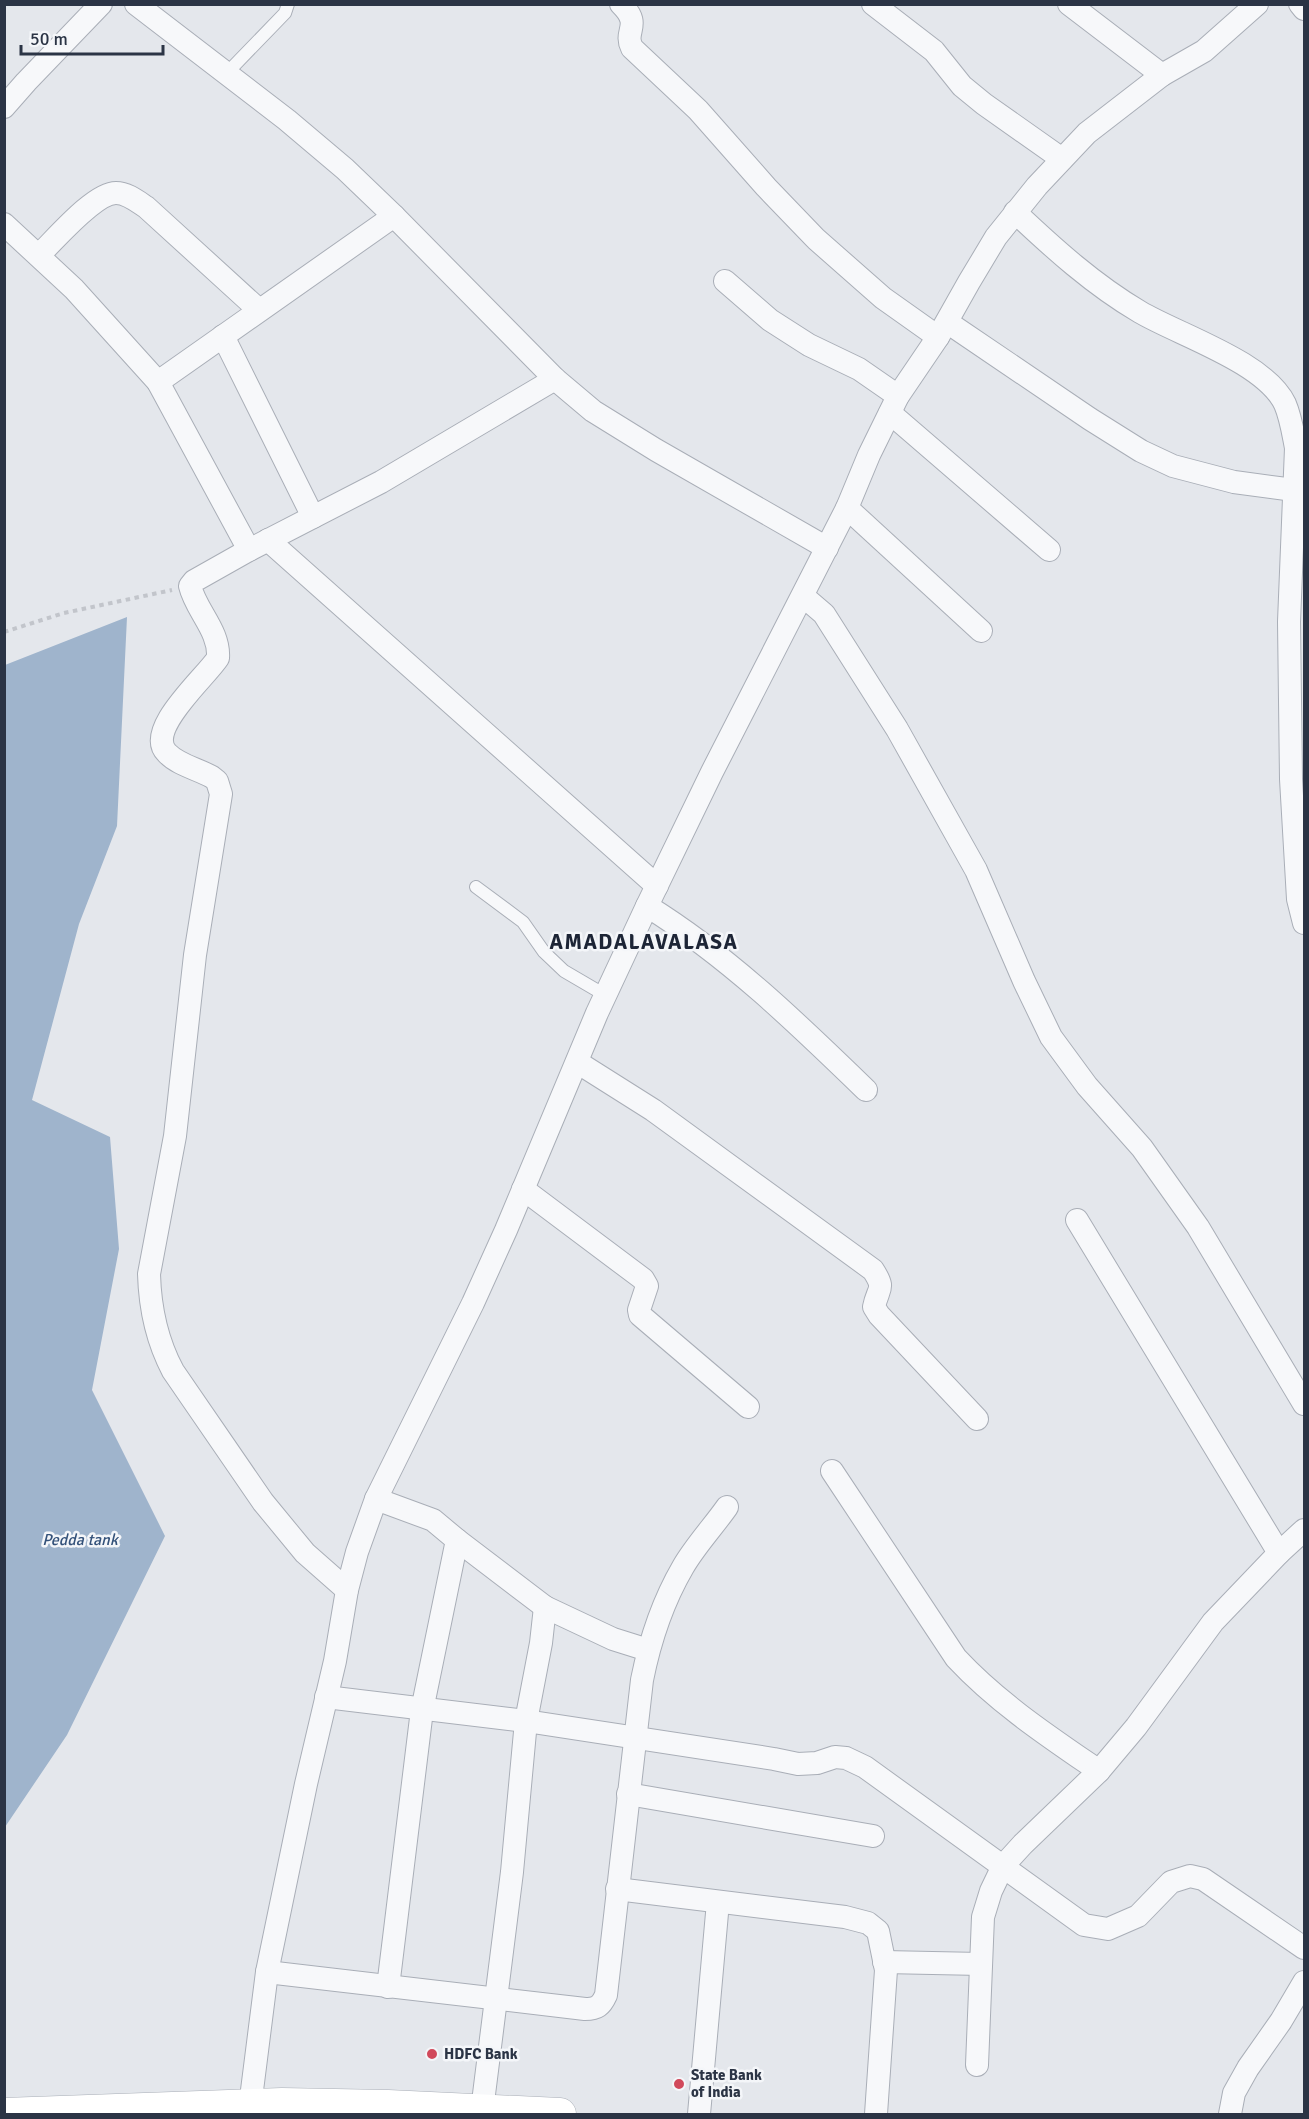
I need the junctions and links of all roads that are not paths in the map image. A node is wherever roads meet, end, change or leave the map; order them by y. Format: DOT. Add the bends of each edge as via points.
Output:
graph roads {
  1 [pos="101,4"];
  2 [pos="136,4"];
  3 [pos="288,4"];
  4 [pos="621,4"];
  5 [pos="873,4"];
  6 [pos="1069,4"];
  7 [pos="1257,4"];
  8 [pos="1300,4"];
  9 [pos="1305,9"];
  10 [pos="226,74"];
  11 [pos="1162,75"];
  12 [pos="4,107"];
  13 [pos="1062,159"];
  14 [pos="1015,212"];
  15 [pos="394,216"];
  16 [pos="4,224"];
  17 [pos="39,255"];
  18 [pos="725,281"];
  19 [pos="259,310"];
  20 [pos="943,329"];
  21 [pos="223,336"];
  22 [pos="555,379"];
  23 [pos="158,382"];
  24 [pos="1278,394"];
  25 [pos="1305,398"];
  26 [pos="894,405"];
  27 [pos="1294,489"];
  28 [pos="847,508"];
  29 [pos="313,517"];
  30 [pos="258,545"];
  31 [pos="827,548"];
  32 [pos="1049,549"];
  33 [pos="802,596"];
  34 [pos="981,631"];
  35 [pos="476,887"];
  36 [pos="652,896"];
  37 [pos="1305,923"];
  38 [pos="605,995"];
  39 [pos="577,1062"];
  40 [pos="866,1090"];
  41 [pos="523,1189"];
  42 [pos="1077,1220"];
  43 [pos="1305,1404"];
  44 [pos="748,1407"];
  45 [pos="977,1419"];
  46 [pos="832,1471"];
  47 [pos="376,1499"];
  48 [pos="727,1507"];
  49 [pos="1305,1530"];
  50 [pos="458,1540"];
  51 [pos="1279,1553"];
  52 [pos="347,1590"];
  53 [pos="545,1607"];
  54 [pos="648,1650"];
  55 [pos="326,1697"];
  56 [pos="422,1710"];
  57 [pos="525,1721"];
  58 [pos="634,1737"];
  59 [pos="1099,1771"];
  60 [pos="628,1794"];
  61 [pos="873,1836"];
  62 [pos="1004,1866"];
  63 [pos="617,1889"];
  64 [pos="718,1902"];
  65 [pos="1305,1948"];
  66 [pos="884,1962"];
  67 [pos="981,1964"];
  68 [pos="267,1972"];
  69 [pos="1305,1982"];
  70 [pos="388,1987"];
  71 [pos="495,1999"];
  72 [pos="977,2065"];
  73 [pos="249,2110"];
  74 [pos="482,2110"];
  75 [pos="4,2114"];
  76 [pos="560,2115"];
  77 [pos="699,2115"];
  78 [pos="876,2115"];
  79 [pos="1230,2115"];
  1 -- 12 [label="street"];
  2 -- 10 [label="street"];
  3 -- 10 [label="lane" via="285,13"];
  4 -- 20 [label="street" via="633,21 629,43 632,48 703,115 816,239 883,298"];
  5 -- 13 [label="street" via="934,51 962,86"];
  6 -- 11 [label="street"];
  7 -- 11 [label="street" via="1204,51"];
  8 -- 9 [label="street"];
  10 -- 15 [label="street" via="345,169"];
  11 -- 13 [label="street" via="1087,133"];
  13 -- 14 [label="street"];
  14 -- 20 [label="street" via="996,237"];
  14 -- 24 [label="street" via="1058,252 1131,306 1234,358"];
  15 -- 19 [label="street"];
  15 -- 22 [label="street"];
  16 -- 17 [label="street"];
  17 -- 19 [label="street" via="87,209 105,195 117,193 146,207"];
  17 -- 23 [label="street"];
  18 -- 26 [label="street" via="770,320 809,345 859,369"];
  19 -- 21 [label="street"];
  20 -- 26 [label="street"];
  20 -- 27 [label="street" via="1141,451 1173,466 1234,482"];
  21 -- 23 [label="street"];
  21 -- 29 [label="street"];
  22 -- 29 [label="street" via="381,482"];
  22 -- 31 [label="street" via="593,411"];
  23 -- 30 [label="street"];
  24 -- 25 [label="street"];
  24 -- 27 [label="street" via="1292,423 1296,448"];
  26 -- 28 [label="street"];
  26 -- 32 [label="street"];
  27 -- 37 [label="street" via="1289,622 1291,779 1299,899"];
  28 -- 31 [label="street"];
  28 -- 34 [label="street"];
  29 -- 30 [label="street"];
  30 -- 36 [label="street"];
  30 -- 52 [label="street" via="190,586 216,640 218,657 162,731 162,746 173,759 212,777 221,794 195,955 175,1136 149,1274 150,1294 162,1350 196,1407 263,1502 305,1553"];
  31 -- 33 [label="street"];
  33 -- 36 [label="street"];
  33 -- 43 [label="street" via="825,614 903,739 976,870 1051,1037 1087,1086 1142,1148 1198,1227"];
  35 -- 38 [label="lane" via="523,922 544,952 564,971"];
  36 -- 38 [label="street"];
  36 -- 40 [label="street" via="666,917 730,966"];
  38 -- 39 [label="street"];
  39 -- 41 [label="street"];
  39 -- 45 [label="street" via="653,1110 873,1270 881,1289 874,1307 879,1315"];
  41 -- 44 [label="street" via="643,1279 647,1286 640,1315"];
  41 -- 47 [label="street" via="473,1303"];
  42 -- 51 [label="street"];
  46 -- 59 [label="street" via="956,1658 1020,1717"];
  47 -- 50 [label="street" via="433,1520"];
  47 -- 52 [label="street"];
  48 -- 54 [label="street" via="684,1565 667,1597"];
  49 -- 51 [label="street"];
  50 -- 53 [label="street"];
  50 -- 56 [label="street"];
  51 -- 59 [label="street" via="1213,1622"];
  52 -- 55 [label="street"];
  53 -- 54 [label="street" via="613,1639"];
  53 -- 57 [label="street"];
  54 -- 58 [label="street"];
  55 -- 56 [label="street"];
  55 -- 68 [label="street"];
  56 -- 57 [label="street"];
  56 -- 70 [label="street"];
  57 -- 58 [label="street"];
  57 -- 71 [label="street" via="512,1872"];
  58 -- 60 [label="street"];
  58 -- 62 [label="street" via="798,1764 846,1758"];
  59 -- 62 [label="street"];
  60 -- 61 [label="street"];
  60 -- 63 [label="street"];
  62 -- 65 [label="street" via="1084,1925 1108,1929 1138,1916 1171,1882 1190,1876 1203,1879"];
  62 -- 67 [label="street" via="983,1917"];
  63 -- 64 [label="street"];
  63 -- 71 [label="street" via="602,2005 585,2009"];
  64 -- 66 [label="street" via="868,1923 878,1931"];
  64 -- 77 [label="street"];
  66 -- 67 [label="street"];
  66 -- 78 [label="street"];
  67 -- 72 [label="street"];
  68 -- 70 [label="street"];
  68 -- 73 [label="street"];
  69 -- 79 [label="street" via="1238,2085"];
  70 -- 71 [label="street"];
  71 -- 74 [label="street"];
  73 -- 74 [label="main road" via="282,2104"];
  73 -- 75 [label="main road"];
  74 -- 76 [label="main road"];
}
